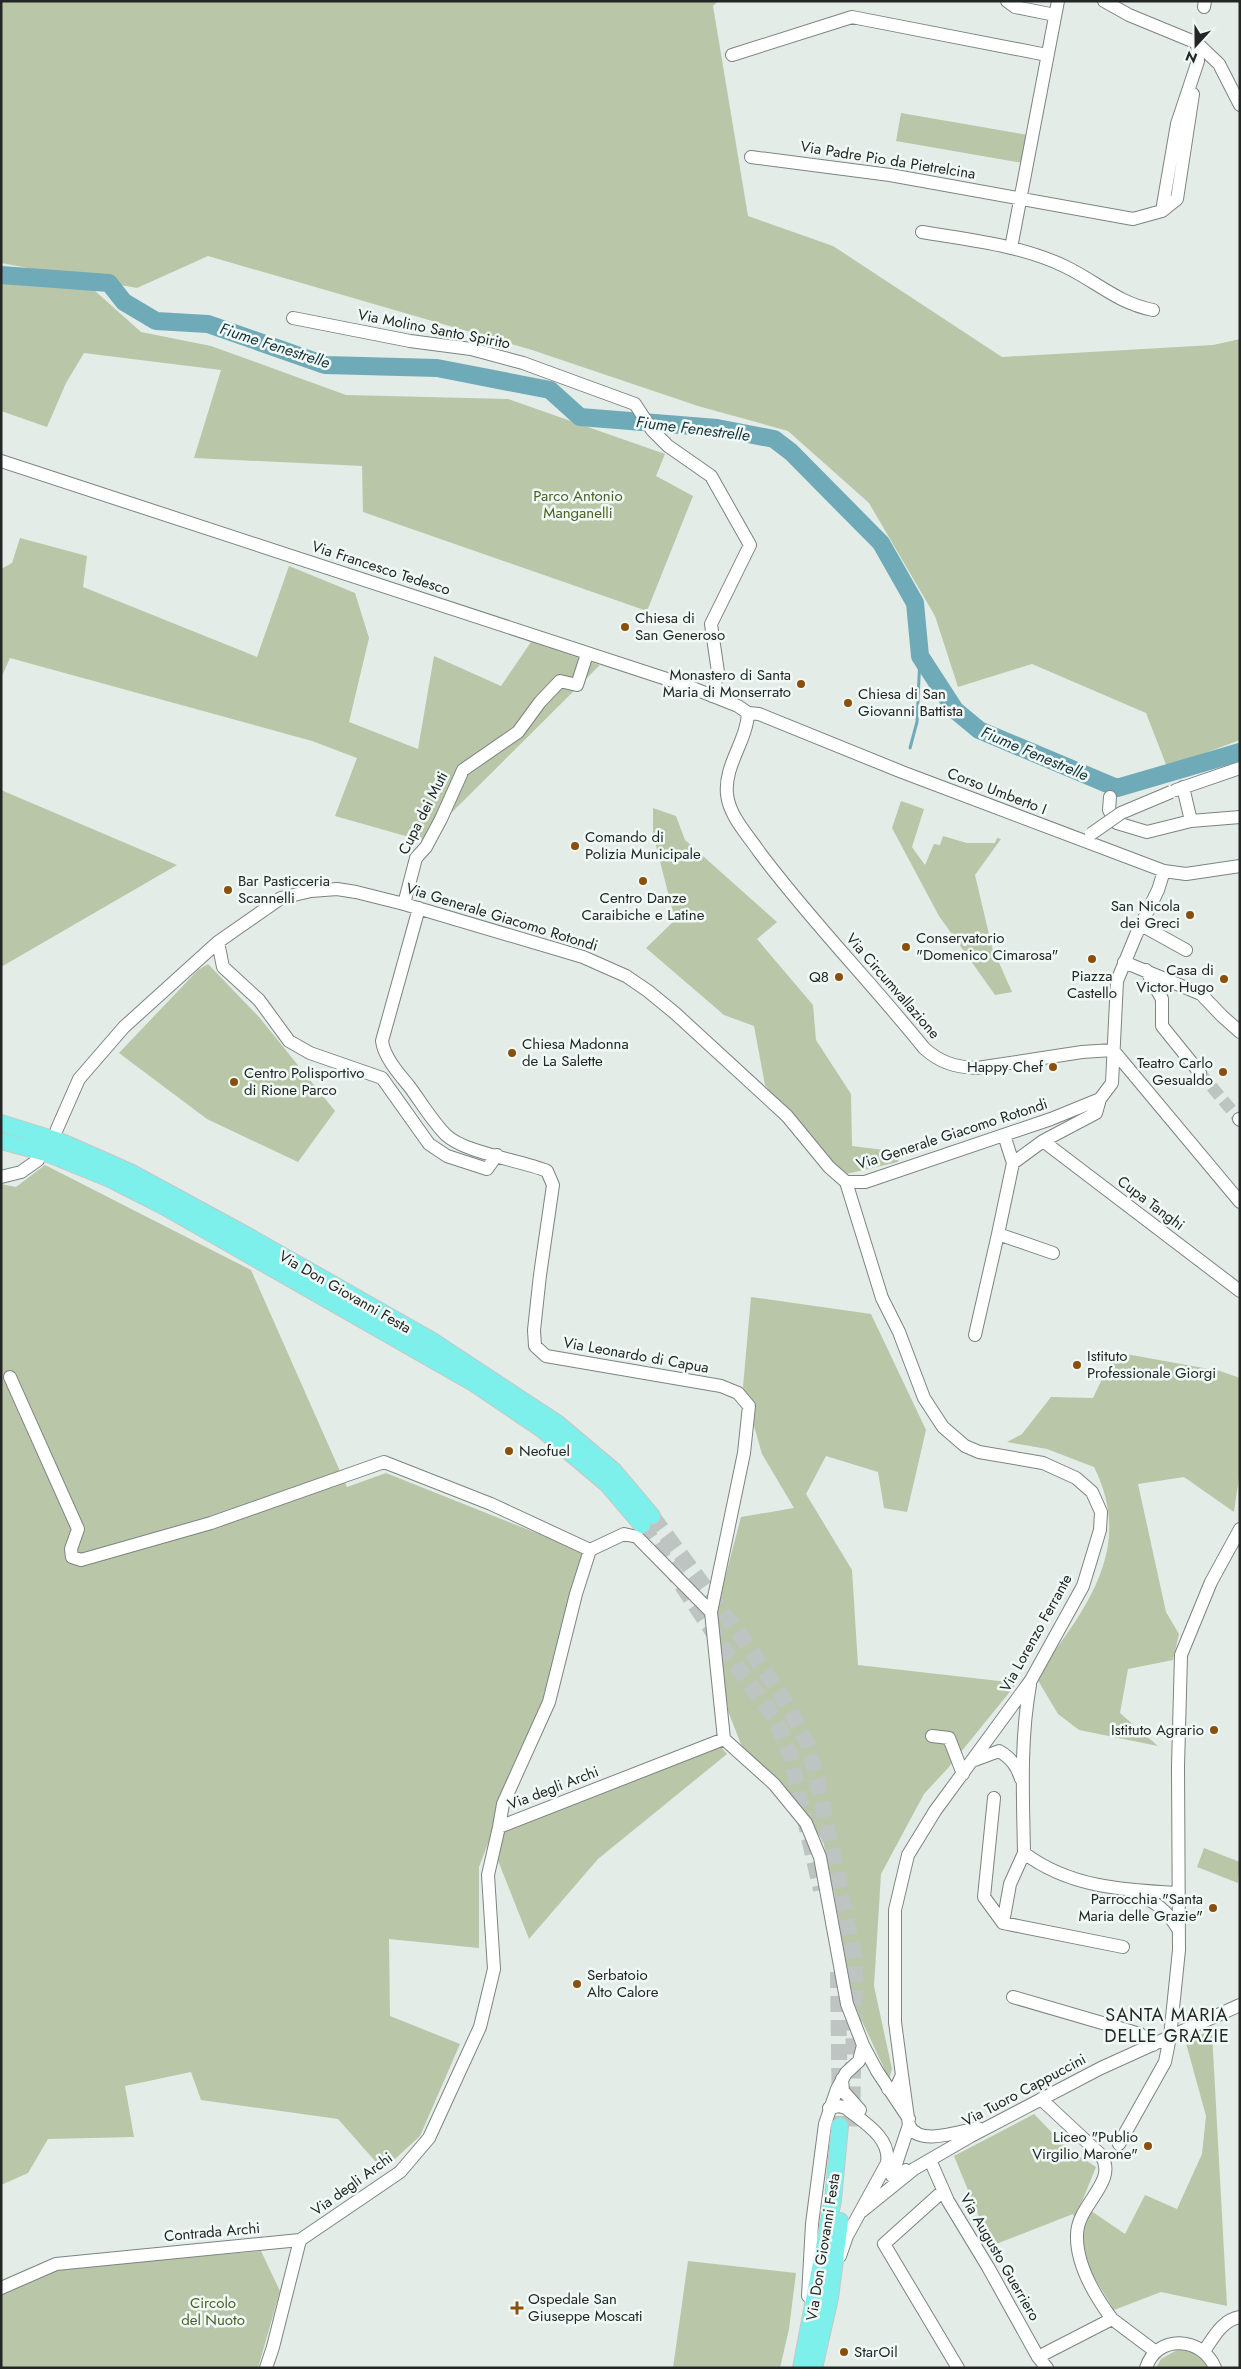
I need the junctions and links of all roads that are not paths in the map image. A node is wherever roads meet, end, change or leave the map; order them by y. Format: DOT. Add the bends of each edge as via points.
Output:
graph roads {
  1 [pos="1007,1"];
  2 [pos="1058,1"];
  3 [pos="1104,1"];
  4 [pos="1055,15"];
  5 [pos="1197,43"];
  6 [pos="732,55"];
  7 [pos="1047,55"];
  8 [pos="1240,105"];
  9 [pos="751,156"];
  10 [pos="1019,198"];
  11 [pos="922,232"];
  12 [pos="1011,248"];
  13 [pos="1153,310"];
  14 [pos="293,318"];
  15 [pos="1,461"];
  16 [pos="587,654"];
  17 [pos="712,696"];
  18 [pos="748,713"];
  19 [pos="1240,768"];
  20 [pos="1183,787"];
  21 [pos="1110,797"];
  22 [pos="1240,817"];
  23 [pos="1191,821"];
  24 [pos="1087,837"];
  25 [pos="1240,866"];
  26 [pos="1164,871"];
  27 [pos="404,904"];
  28 [pos="419,908"];
  29 [pos="1142,925"];
  30 [pos="218,942"];
  31 [pos="1186,950"];
  32 [pos="1124,962"];
  33 [pos="1146,970"];
  34 [pos="1240,1032"];
  35 [pos="1113,1050"];
  36 [pos="1200,1073"];
  37 [pos="1100,1099"];
  38 [pos="1,1123"];
  39 [pos="57,1128"];
  40 [pos="1004,1135"];
  41 [pos="1,1141"];
  42 [pos="1043,1141"];
  43 [pos="497,1155"];
  44 [pos="38,1160"];
  45 [pos="1014,1163"];
  46 [pos="1,1177"];
  47 [pos="846,1182"];
  48 [pos="1240,1202"];
  49 [pos="998,1234"];
  50 [pos="1052,1253"];
  51 [pos="1240,1292"];
  52 [pos="974,1336"];
  53 [pos="10,1376"];
  54 [pos="1240,1529"];
  55 [pos="590,1550"];
  56 [pos="711,1612"];
  57 [pos="1031,1680"];
  58 [pos="932,1736"];
  59 [pos="724,1739"];
  60 [pos="974,1760"];
  61 [pos="963,1774"];
  62 [pos="1023,1783"];
  63 [pos="994,1798"];
  64 [pos="500,1827"];
  65 [pos="1024,1853"];
  66 [pos="1124,1890"];
  67 [pos="1177,1893"];
  68 [pos="1003,1924"];
  69 [pos="1179,1931"];
  70 [pos="1123,1947"];
  71 [pos="1013,1997"];
  72 [pos="1240,2005"];
  73 [pos="1170,2037"];
  74 [pos="863,2045"];
  75 [pos="1153,2045"];
  76 [pos="854,2066"];
  77 [pos="877,2071"];
  78 [pos="902,2075"];
  79 [pos="842,2079"];
  80 [pos="888,2089"];
  81 [pos="1041,2099"];
  82 [pos="829,2108"];
  83 [pos="909,2122"];
  84 [pos="992,2125"];
  85 [pos="1119,2144"];
  86 [pos="900,2155"];
  87 [pos="930,2160"];
  88 [pos="914,2169"];
  89 [pos="943,2191"];
  90 [pos="862,2211"];
  91 [pos="300,2240"];
  92 [pos="834,2270"];
  93 [pos="1,2288"];
  94 [pos="1240,2317"];
  95 [pos="1112,2319"];
  96 [pos="807,2341"];
  97 [pos="1204,2351"];
  98 [pos="1156,2352"];
  99 [pos="1038,2357"];
  100 [pos="266,2368"];
  101 [pos="801,2368"];
  102 [pos="814,2368"];
  103 [pos="958,2368"];
  104 [pos="1047,2368"];
  105 [pos="1146,2368"];
  106 [pos="1216,2368"];
  1 -- 4 [label="street" via="1015,7"];
  2 -- 4 [label="street"];
  3 -- 5 [label="street"];
  4 -- 7 [label="street"];
  5 -- 8 [label="street" via="1219,64"];
  5 -- 10 [label="street, Via Padre Pio da Pietrelcina" via="1198,61 1177,199 1162,211 1133,219"];
  6 -- 7 [label="street" via="852,17"];
  7 -- 10 [label="street"];
  9 -- 10 [label="street, Via Padre Pio da Pietrelcina" via="890,175"];
  10 -- 12 [label="street"];
  11 -- 12 [label="street"];
  12 -- 13 [label="street" via="1064,266 1132,306"];
  14 -- 17 [label="street, Via Molino Santo Spirito" via="410,341 471,349 524,363 635,404 652,430 668,446 711,476 750,544 710,624 718,672"];
  15 -- 16 [label="street, Via Francesco Tedesco"];
  16 -- 17 [label="street, Via Francesco Tedesco"];
  16 -- 27 [label="street, Cupa dei Muti" via="576,685 560,681 518,732 463,770 426,847 416,858"];
  17 -- 18 [label="street, Via Francesco Tedesco"];
  18 -- 24 [label="street, Corso Umberto I" via="759,714 902,772"];
  18 -- 35 [label="street, Via Circumvallazione" via="728,781 727,794 736,820 779,877 924,1048 946,1064 961,1068"];
  19 -- 20 [label="street"];
  20 -- 23 [label="street"];
  20 -- 24 [label="street, bridge" via="1121,813"];
  21 -- 23 [label="street" via="1109,811 1117,823 1128,828 1147,832"];
  22 -- 23 [label="street"];
  24 -- 26 [label="street, Corso Umberto I"];
  25 -- 26 [label="street, Corso Umberto I" via="1186,874"];
  26 -- 29 [label="street"];
  27 -- 28 [label="street, Via Generale Giacomo Rotondi"];
  27 -- 30 [label="street, Via Generale Giacomo Rotondi" via="337,889 295,894 282,898"];
  28 -- 43 [label="street, Via Leonardo di Capua" via="382,1041 383,1048 447,1136 473,1149"];
  28 -- 47 [label="street, Via Generale Giacomo Rotondi" via="583,957 626,976 648,991 787,1116 829,1167"];
  29 -- 31 [label="street"];
  29 -- 32 [label="street"];
  30 -- 39 [label="street, Via Generale Giacomo Rotondi" via="124,1027 79,1079"];
  30 -- 43 [label="street" via="223,967 259,1000 289,1041 310,1053 382,1078 429,1144 447,1156 487,1169"];
  32 -- 33 [label="street"];
  32 -- 35 [label="street" via="1115,996"];
  33 -- 34 [label="street" via="1201,994"];
  33 -- 36 [label="street" via="1162,1000 1162,1026"];
  35 -- 37 [label="street" via="1112,1083"];
  35 -- 48 [label="street"];
  37 -- 40 [label="street, Via Generale Giacomo Rotondi"];
  37 -- 42 [label="street" via="1096,1113"];
  38 -- 41 [label="main road, Via Don Giovanni Festa" via="62,1142 130,1172 430,1340 557,1422 614,1471 647,1521 543,1430 475,1384 110,1178"];
  40 -- 45 [label="street"];
  40 -- 47 [label="street, Via Generale Giacomo Rotondi" via="865,1182"];
  42 -- 45 [label="street"];
  42 -- 51 [label="street, Cupa Tanghi"];
  43 -- 56 [label="street, Via Leonardo di Capua" via="547,1171 553,1185 540,1275 535,1346 546,1356 721,1386 738,1392 749,1406 744,1453"];
  44 -- 46 [label="street" via="21,1172"];
  45 -- 49 [label="street"];
  47 -- 57 [label="street, Via Lorenzo Ferrante" via="882,1298 899,1332 924,1398 943,1427 965,1446 979,1452 1043,1463 1076,1478 1092,1492 1101,1512 1100,1530 1083,1586"];
  49 -- 50 [label="street"];
  49 -- 52 [label="street"];
  53 -- 55 [label="street" via="78,1529 71,1549 72,1557 80,1560 211,1523 384,1462 491,1504"];
  54 -- 67 [label="street" via="1211,1582 1181,1655"];
  55 -- 56 [label="street" via="624,1534 637,1537"];
  55 -- 64 [label="street" via="549,1702 503,1804"];
  56 -- 59 [label="street"];
  57 -- 60 [label="street, Via Lorenzo Ferrante"];
  57 -- 62 [label="street" via="1025,1712"];
  58 -- 61 [label="street" via="949,1738"];
  59 -- 64 [label="street, Via degli Archi"];
  59 -- 74 [label="street" via="774,1784 806,1823 820,1857 847,2004"];
  60 -- 61 [label="street, Via Lorenzo Ferrante"];
  60 -- 62 [label="street" via="999,1751 1009,1756 1018,1768"];
  61 -- 78 [label="street, Via Lorenzo Ferrante" via="918,1835 908,1854 895,1910 895,2022"];
  62 -- 65 [label="street"];
  63 -- 68 [label="street" via="984,1897"];
  64 -- 91 [label="street, Via degli Archi" via="488,1875 494,1969 480,2027 429,2138 400,2172"];
  65 -- 66 [label="street" via="1057,1874"];
  65 -- 68 [label="street" via="1010,1884"];
  66 -- 67 [label="street"];
  66 -- 69 [label="street" via="1152,1900 1170,1916"];
  67 -- 69 [label="street"];
  68 -- 70 [label="street"];
  69 -- 73 [label="street"];
  71 -- 75 [label="street" via="1140,2034"];
  72 -- 73 [label="street, Via Tuoro Cappuccini"];
  73 -- 75 [label="street, Via Tuoro Cappuccini"];
  73 -- 85 [label="street" via="1164,2062"];
  74 -- 76 [label="street" via="862,2054"];
  74 -- 77 [label="street"];
  75 -- 81 [label="street, Via Tuoro Cappuccini"];
  76 -- 77 [label="street" via="864,2065"];
  76 -- 79 [label="street"];
  77 -- 80 [label="street"];
  78 -- 80 [label="street" via="896,2088"];
  78 -- 83 [label="street, Via Lorenzo Ferrante"];
  79 -- 82 [label="street"];
  79 -- 86 [label="street" via="847,2098 894,2140"];
  80 -- 83 [label="street"];
  81 -- 84 [label="street, Via Tuoro Cappuccini"];
  81 -- 95 [label="street" via="1101,2155 1107,2167 1081,2216 1077,2234 1079,2252 1089,2279"];
  82 -- 90 [label="street" via="846,2108 873,2130 887,2148 887,2162"];
  82 -- 96 [label="street" via="812,2224"];
  83 -- 84 [label="street" via="914,2133 925,2137"];
  83 -- 86 [label="street"];
  84 -- 87 [label="street, Via Tuoro Cappuccini"];
  86 -- 88 [label="street" via="892,2176"];
  87 -- 88 [label="street, Via Tuoro Cappuccini"];
  87 -- 89 [label="street, Via Augusto Guerriero"];
  88 -- 90 [label="street, Via Tuoro Cappuccini"];
  89 -- 99 [label="street, Via Augusto Guerriero"];
  89 -- 103 [label="street" via="884,2244"];
  90 -- 92 [label="street" via="847,2236"];
  91 -- 93 [label="street, Contrada Archi" via="56,2264"];
  91 -- 100 [label="street"];
  92 -- 96 [label="main road, Via Don Giovanni Festa" via="846,2126"];
  92 -- 102 [label="main road, Via Don Giovanni Festa"];
  94 -- 97 [label="street" via="1223,2325"];
  95 -- 98 [label="street"];
  95 -- 99 [label="street"];
  96 -- 101 [label="main road, Via Don Giovanni Festa"];
  97 -- 98 [label="street" via="1185,2342 1164,2346"];
  97 -- 106 [label="street"];
  98 -- 105 [label="street"];
  99 -- 104 [label="street, Via Augusto Guerriero"];
}
